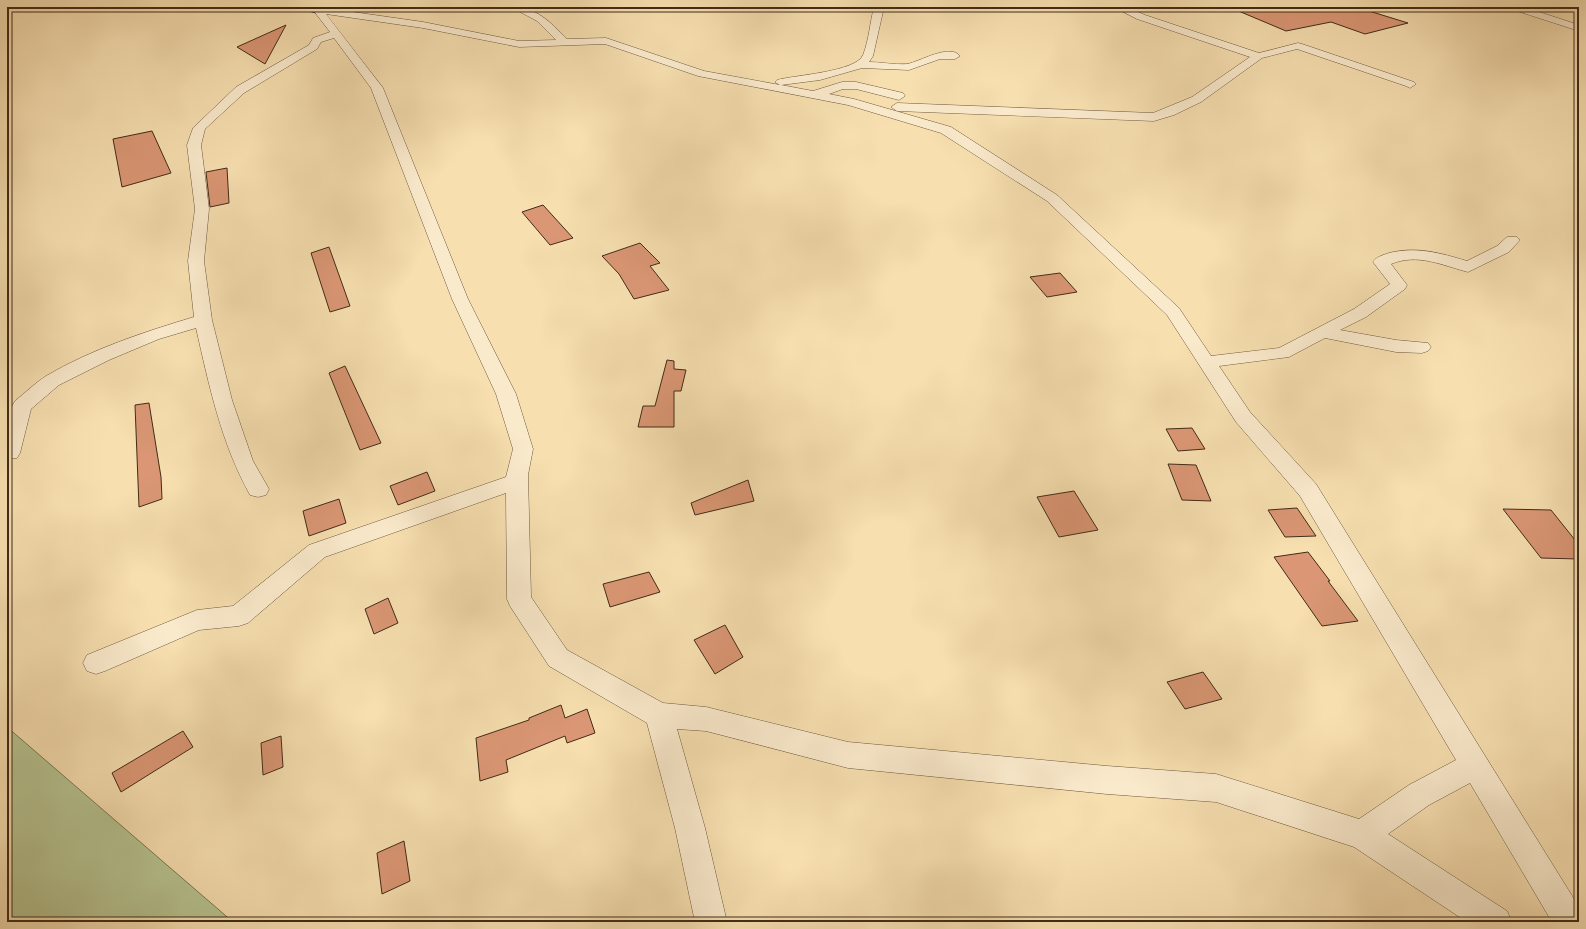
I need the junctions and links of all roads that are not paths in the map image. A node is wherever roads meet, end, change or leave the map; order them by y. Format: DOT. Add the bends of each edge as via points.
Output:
graph roads {
  1 [pos="516,7"];
  2 [pos="880,7"];
  3 [pos="1119,7"];
  4 [pos="1514,7"];
  5 [pos="313,8"];
  6 [pos="1579,28"];
  7 [pos="335,34"];
  8 [pos="564,42"];
  9 [pos="955,56"];
  10 [pos="1258,56"];
  11 [pos="861,65"];
  12 [pos="753,84"];
  13 [pos="1410,84"];
  14 [pos="804,93"];
  15 [pos="899,96"];
  16 [pos="858,104"];
  17 [pos="1512,240"];
  18 [pos="203,320"];
  19 [pos="1321,332"];
  20 [pos="1422,347"];
  21 [pos="1207,362"];
  22 [pos="10,453"];
  23 [pos="518,481"];
  24 [pos="258,490"];
  25 [pos="96,663"];
  26 [pos="659,715"];
  27 [pos="1475,765"];
  28 [pos="1362,836"];
  29 [pos="711,922"];
  30 [pos="1496,922"];
  31 [pos="1570,922"];
  1 -- 8 [label="street" via="541,19"];
  2 -- 11 [label="street" via="868,56"];
  3 -- 10 [label="street" via="1141,17"];
  4 -- 6 [label="street"];
  5 -- 7 [label="street"];
  5 -- 8 [label="street" via="423,25 519,44"];
  7 -- 18 [label="street" via="317,40 313,47 240,90 199,128 194,146 202,209 196,261"];
  7 -- 23 [label="street" via="377,88 460,299 506,394 524,449"];
  8 -- 12 [label="street" via="606,41 702,74"];
  9 -- 11 [label="street" via="939,56 909,67"];
  10 -- 13 [label="street" via="1298,46"];
  10 -- 16 [label="street" via="1200,99 1168,114 1154,117 968,111"];
  11 -- 12 [label="street" via="820,77"];
  12 -- 14 [label="street"];
  14 -- 15 [label="street" via="829,92 841,86 858,86"];
  14 -- 16 [label="street"];
  16 -- 21 [label="street" via="946,130 1052,198 1173,312"];
  17 -- 19 [label="street" via="1503,249 1468,267 1421,253 1397,254 1381,262 1399,286 1360,313"];
  18 -- 22 [label="street" via="153,335 102,356 52,381 22,406"];
  18 -- 24 [label="street" via="222,400 243,461"];
  19 -- 20 [label="street" via="1396,346"];
  19 -- 21 [label="street" via="1284,353"];
  21 -- 27 [label="street" via="1242,417 1308,490"];
  23 -- 25 [label="street" via="317,551 239,616 197,620"];
  23 -- 26 [label="street" via="519,599 558,658"];
  26 -- 28 [label="street" via="706,719 848,755 1216,788"];
  26 -- 29 [label="street" via="690,828"];
  27 -- 28 [label="street" via="1419,795"];
  27 -- 31 [label="street"];
  28 -- 30 [label="street"];
}
